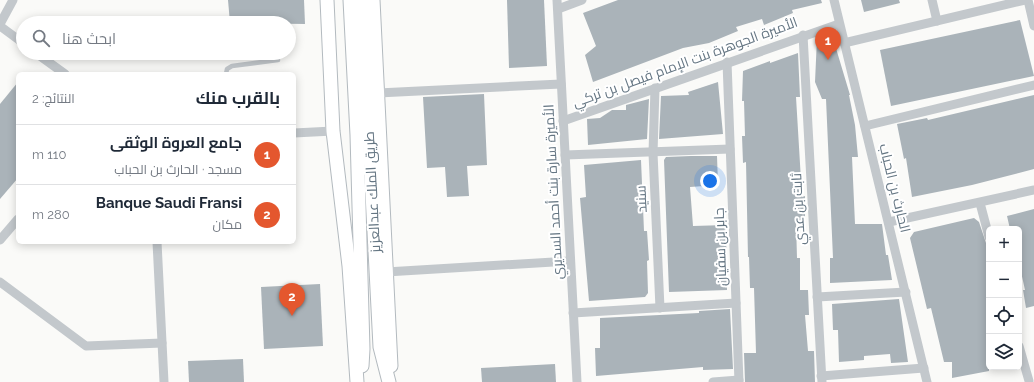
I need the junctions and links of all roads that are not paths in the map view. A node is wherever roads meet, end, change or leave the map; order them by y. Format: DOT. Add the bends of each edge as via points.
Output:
graph roads {
  1 [pos="12,0"];
  2 [pos="327,0"];
  3 [pos="350,0"];
  4 [pos="362,0"];
  5 [pos="373,0"];
  6 [pos="582,0"];
  7 [pos="834,0"];
  8 [pos="932,0"];
  9 [pos="1026,0"];
  10 [pos="557,4"];
  11 [pos="936,21"];
  12 [pos="839,24"];
  13 [pos="0,25"];
  14 [pos="1034,26"];
  15 [pos="803,35"];
  16 [pos="16,38"];
  17 [pos="844,43"];
  18 [pos="46,60"];
  19 [pos="278,60"];
  20 [pos="727,62"];
  21 [pos="62,72"];
  22 [pos="226,72"];
  23 [pos="561,84"];
  24 [pos="1034,85"];
  25 [pos="655,88"];
  26 [pos="378,93"];
  27 [pos="563,121"];
  28 [pos="865,126"];
  29 [pos="333,131"];
  30 [pos="296,133"];
  31 [pos="730,149"];
  32 [pos="653,153"];
  33 [pos="565,155"];
  34 [pos="1034,190"];
  35 [pos="980,203"];
  36 [pos="16,221"];
  37 [pos="889,222"];
  38 [pos="986,226"];
  39 [pos="0,240"];
  40 [pos="157,244"];
  41 [pos="570,261"];
  42 [pos="386,272"];
  43 [pos="0,282"];
  44 [pos="906,292"];
  45 [pos="816,298"];
  46 [pos="736,303"];
  47 [pos="660,308"];
  48 [pos="573,313"];
  49 [pos="162,343"];
  50 [pos="1022,356"];
  51 [pos="924,368"];
  52 [pos="821,379"];
  53 [pos="739,381"];
  54 [pos="1029,381"];
  55 [pos="164,382"];
  56 [pos="358,382"];
  57 [pos="361,382"];
  58 [pos="391,382"];
  59 [pos="577,382"];
  60 [pos="713,382"];
  61 [pos="927,382"];
  1 -- 13 [label="street"];
  2 -- 29 [label="main road"];
  3 -- 57 [label="main road, طريق الملك عبدالعزيز" via="358,151 363,349"];
  4 -- 58 [label="main road, طريق الملك عبدالعزيز" via="380,347"];
  5 -- 26 [label="main road"];
  6 -- 10 [label="street"];
  7 -- 12 [label="street, الحارث بن الحباب"];
  8 -- 11 [label="street"];
  9 -- 11 [label="street"];
  9 -- 14 [label="street"];
  10 -- 23 [label="street, الأميرة سارة بنت أحمد السديري"];
  11 -- 17 [label="street"];
  12 -- 15 [label="street, الأميرة الجوهرة بنت الإمام فيصل بن تركي"];
  12 -- 17 [label="street, الحارث بن الحباب"];
  13 -- 16 [label="street"];
  15 -- 20 [label="street, الأميرة الجوهرة بنت الإمام فيصل بن تركي"];
  15 -- 45 [label="street, ثابت بن عدي"];
  17 -- 28 [label="street, الحارث بن الحباب"];
  18 -- 21 [label="street"];
  19 -- 22 [label="lane" via="232,66"];
  20 -- 25 [label="street, الأميرة الجوهرة بنت الإمام فيصل بن تركي"];
  20 -- 31 [label="street, جابر بن سفيان"];
  23 -- 26 [label="street, الأميرة الجوهرة بنت الإمام فيصل بن تركي"];
  23 -- 27 [label="street, الأميرة سارة بنت أحمد السديري"];
  24 -- 28 [label="street"];
  25 -- 27 [label="street, الأميرة الجوهرة بنت الإمام فيصل بن تركي"];
  25 -- 32 [label="street, سنيد"];
  26 -- 42 [label="main road"];
  27 -- 33 [label="street, الأميرة سارة بنت أحمد السديري"];
  28 -- 37 [label="street, الحارث بن الحباب"];
  29 -- 30 [label="street"];
  29 -- 56 [label="main road" via="349,266"];
  31 -- 32 [label="street"];
  31 -- 46 [label="street, جابر بن سفيان"];
  32 -- 33 [label="street"];
  32 -- 47 [label="street, سنيد"];
  33 -- 41 [label="street, الأميرة سارة بنت أحمد السديري"];
  34 -- 35 [label="street"];
  35 -- 37 [label="street"];
  35 -- 38 [label="street"];
  36 -- 39 [label="street"];
  37 -- 44 [label="street, الحارث بن الحباب"];
  40 -- 49 [label="street"];
  41 -- 42 [label="street"];
  41 -- 48 [label="street, الأميرة سارة بنت أحمد السديري"];
  42 -- 58 [label="main road"];
  43 -- 49 [label="street" via="86,346"];
  44 -- 45 [label="street"];
  44 -- 51 [label="street, الحارث بن الحباب"];
  45 -- 52 [label="street, ثابت بن عدي"];
  46 -- 47 [label="street"];
  46 -- 53 [label="street, جابر بن سفيان"];
  47 -- 48 [label="street"];
  48 -- 59 [label="street, الأميرة سارة بنت أحمد السديري"];
  49 -- 55 [label="street"];
  50 -- 54 [label="street"];
  51 -- 52 [label="street"];
  51 -- 61 [label="street, الحارث بن الحباب"];
  53 -- 60 [label="street"];
}
